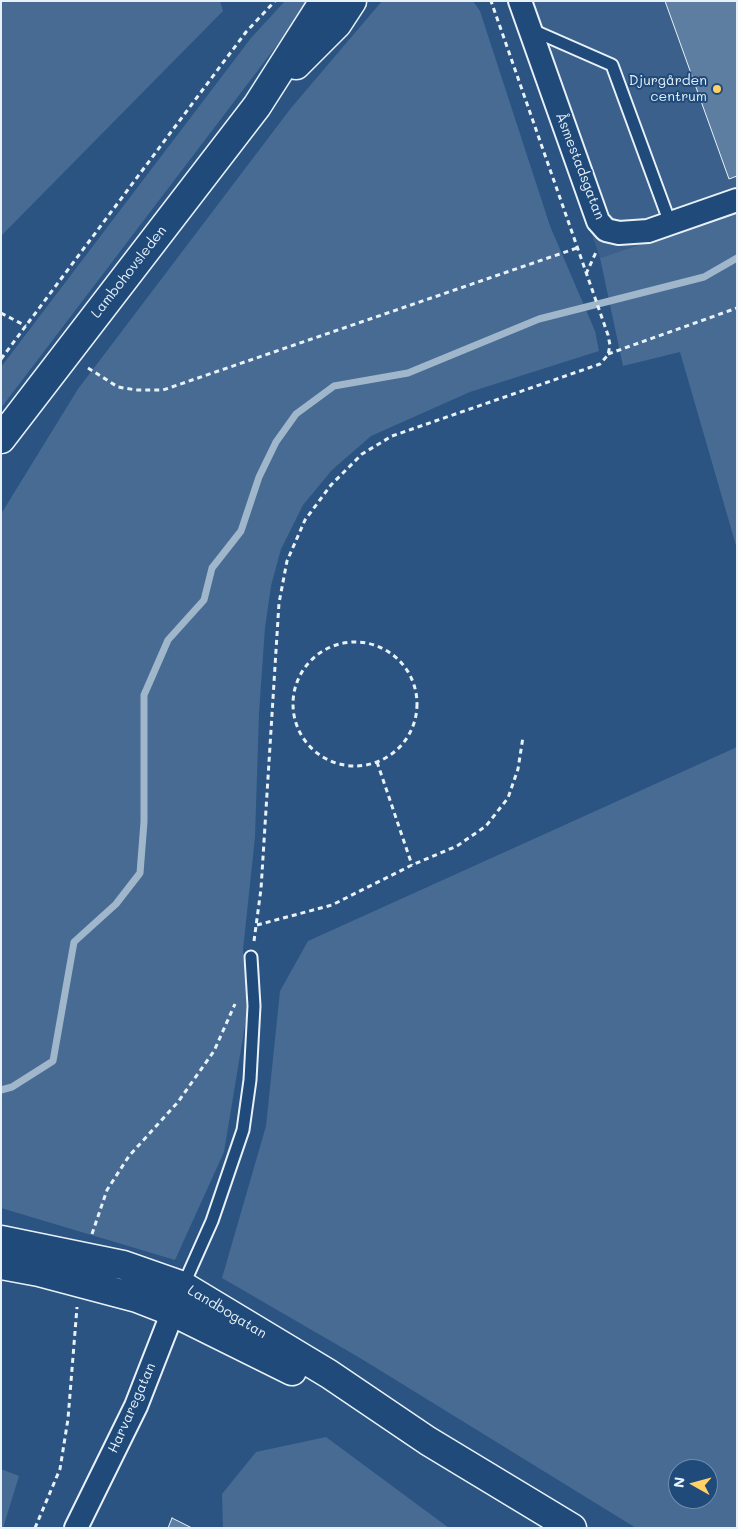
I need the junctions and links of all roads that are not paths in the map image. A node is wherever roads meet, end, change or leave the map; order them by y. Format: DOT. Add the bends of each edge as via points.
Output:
graph roads {
  1 [pos="324,1"];
  2 [pos="352,1"];
  3 [pos="520,1"];
  4 [pos="530,30"];
  5 [pos="257,106"];
  6 [pos="737,200"];
  7 [pos="670,224"];
  8 [pos="1,439"];
  9 [pos="251,957"];
  10 [pos="1,1240"];
  11 [pos="1,1265"];
  12 [pos="183,1286"];
  13 [pos="173,1312"];
  14 [pos="428,1441"];
  15 [pos="76,1528"];
  16 [pos="572,1528"];
  1 -- 5 [label="street, Lambohovsleden"];
  2 -- 5 [label="street, Lambohovsleden" via="337,24"];
  3 -- 4 [label="street, Åsmestadsgatan"];
  4 -- 7 [label="lane" via="612,65"];
  4 -- 7 [label="street, Åsmestadsgatan" via="598,221 606,230 619,233 648,231"];
  5 -- 8 [label="street, Lambohovsleden"];
  6 -- 7 [label="street, Åsmestadsgatan"];
  9 -- 12 [label="lane" via="254,1006 250,1080 243,1130 212,1221"];
  10 -- 12 [label="street, Landbogatan" via="123,1266"];
  11 -- 13 [label="street, Landbogatan" via="137,1298"];
  12 -- 13 [label="street, Harvaregatan"];
  12 -- 14 [label="street, Landbogatan" via="329,1374"];
  13 -- 14 [label="street, Landbogatan"];
  13 -- 15 [label="street, Harvaregatan" via="136,1406"];
  14 -- 16 [label="street, Landbogatan"];
}
